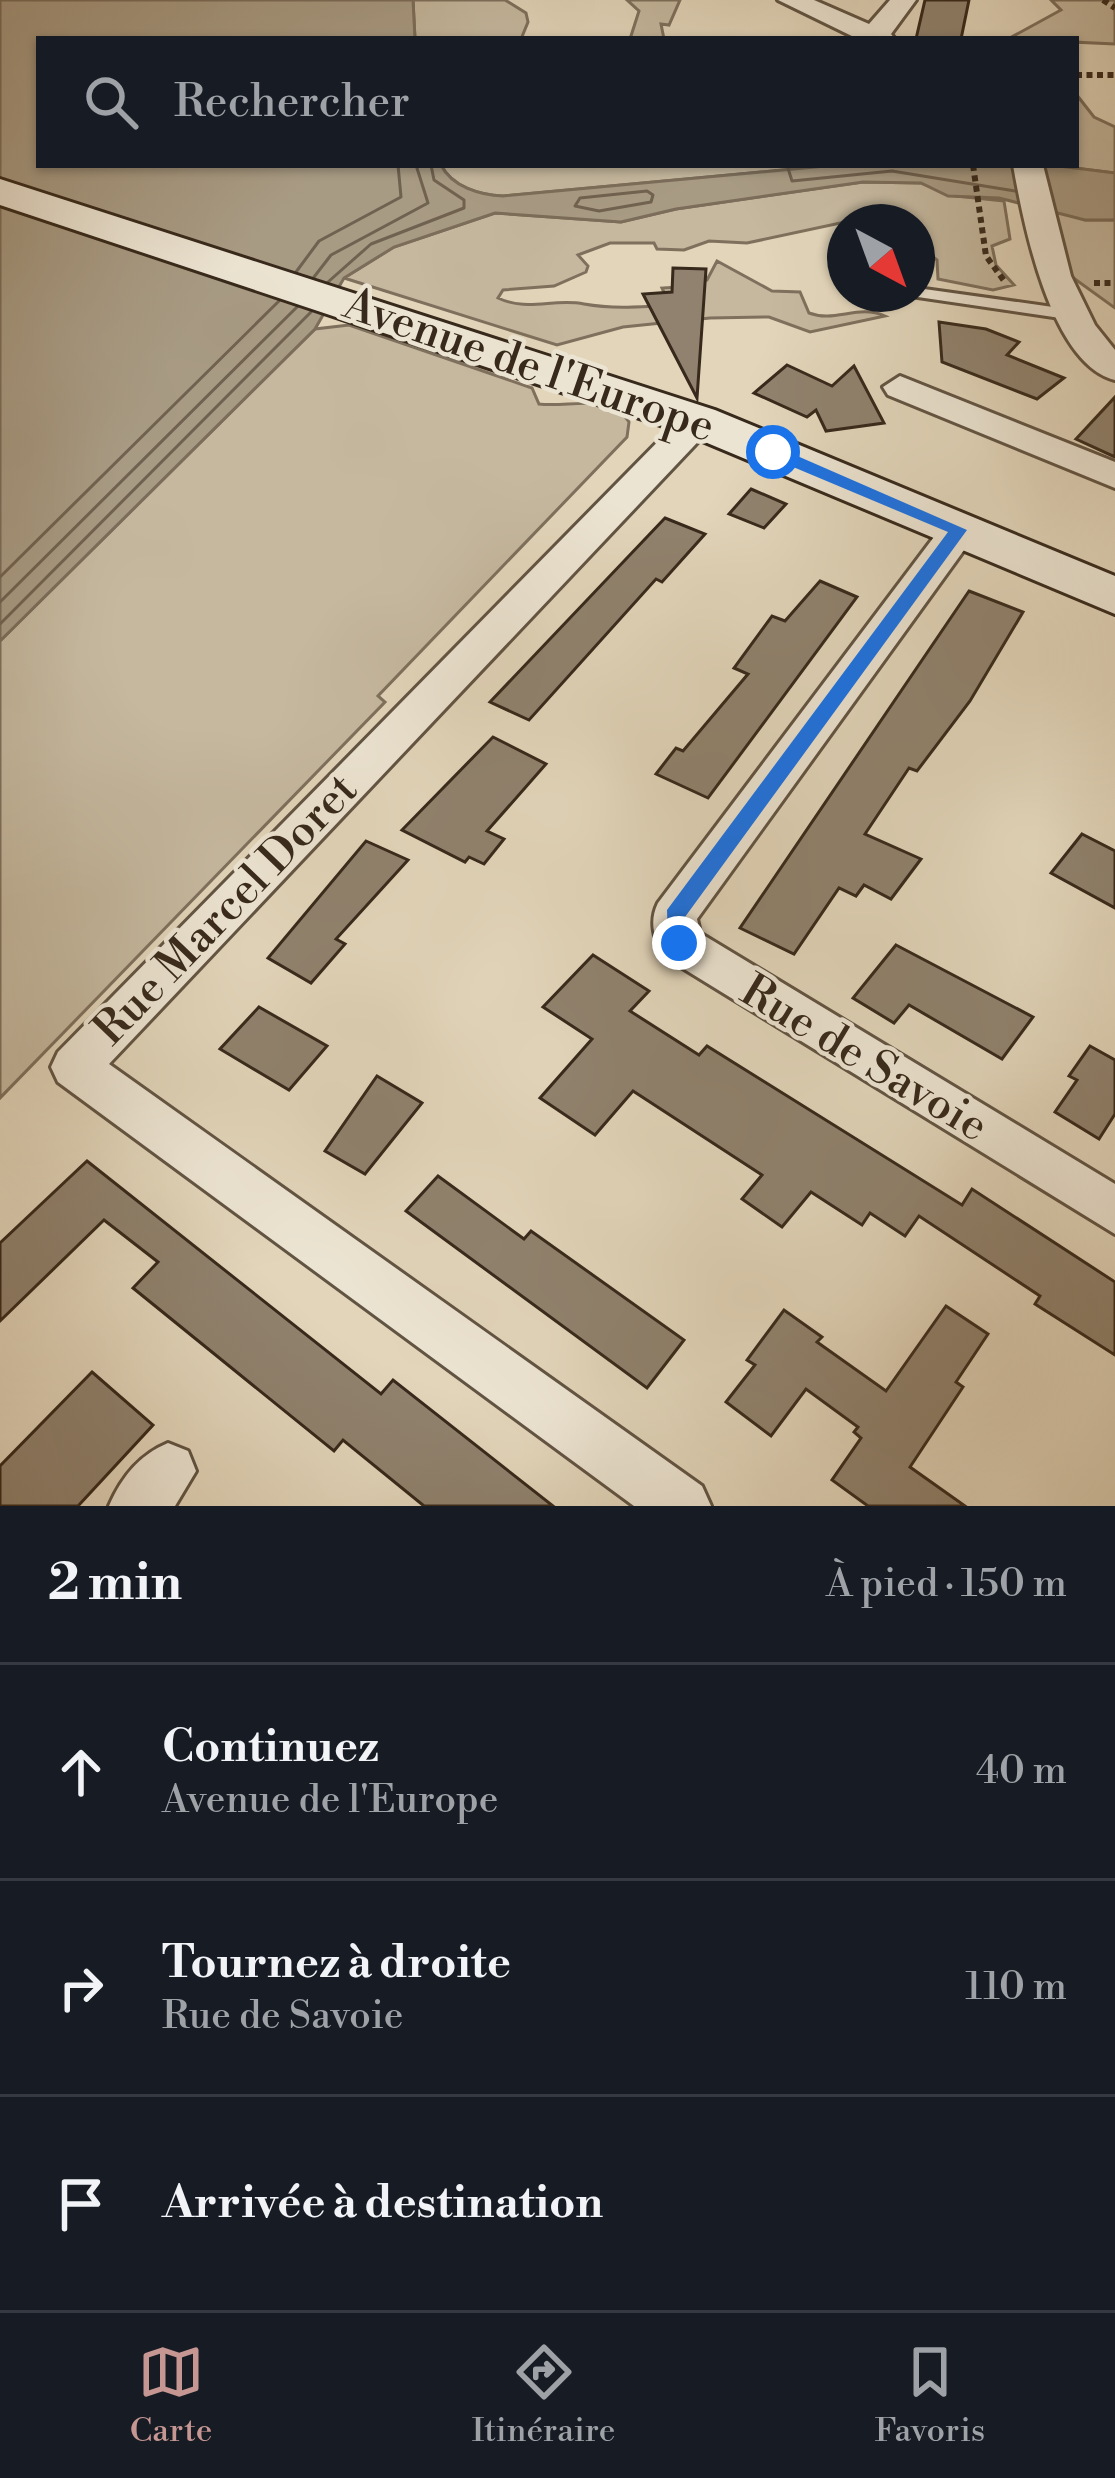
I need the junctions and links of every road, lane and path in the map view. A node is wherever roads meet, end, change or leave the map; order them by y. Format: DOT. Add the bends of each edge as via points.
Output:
graph roads {
  1 [pos="790,0"];
  2 [pos="903,0"];
  3 [pos="1103,0"];
  4 [pos="1115,8"];
  5 [pos="875,36"];
  6 [pos="878,36"];
  7 [pos="1115,75"];
  8 [pos="1079,78"];
  9 [pos="973,168"];
  10 [pos="1029,168"];
  11 [pos="0,191"];
  12 [pos="935,296"];
  13 [pos="1036,310"];
  14 [pos="1077,320"];
  15 [pos="1115,322"];
  16 [pos="1115,370"];
  17 [pos="900,387"];
  18 [pos="698,421"];
  19 [pos="1115,476"];
  20 [pos="958,530"];
  21 [pos="1115,596"];
  22 [pos="1115,1211"];
  23 [pos="682,1506"];
  1 -- 5 [label="street"];
  2 -- 6 [label="street"];
  3 -- 4 [label="path"];
  7 -- 8 [label="path"];
  9 -- 13 [label="path" via="986,256"];
  10 -- 14 [label="street" via="1042,244"];
  11 -- 18 [label="street, Avenue de l'Europe"];
  12 -- 13 [label="lane"];
  13 -- 14 [label="lane"];
  14 -- 15 [label="street"];
  14 -- 16 [label="street"];
  17 -- 19 [label="street"];
  18 -- 20 [label="street, Avenue de l'Europe"];
  18 -- 23 [label="street, Rue Marcel Doret" via="74,1067"];
  20 -- 21 [label="street, Avenue de l'Europe"];
  20 -- 22 [label="street, Rue de Savoie" via="674,916 679,943"];
}
